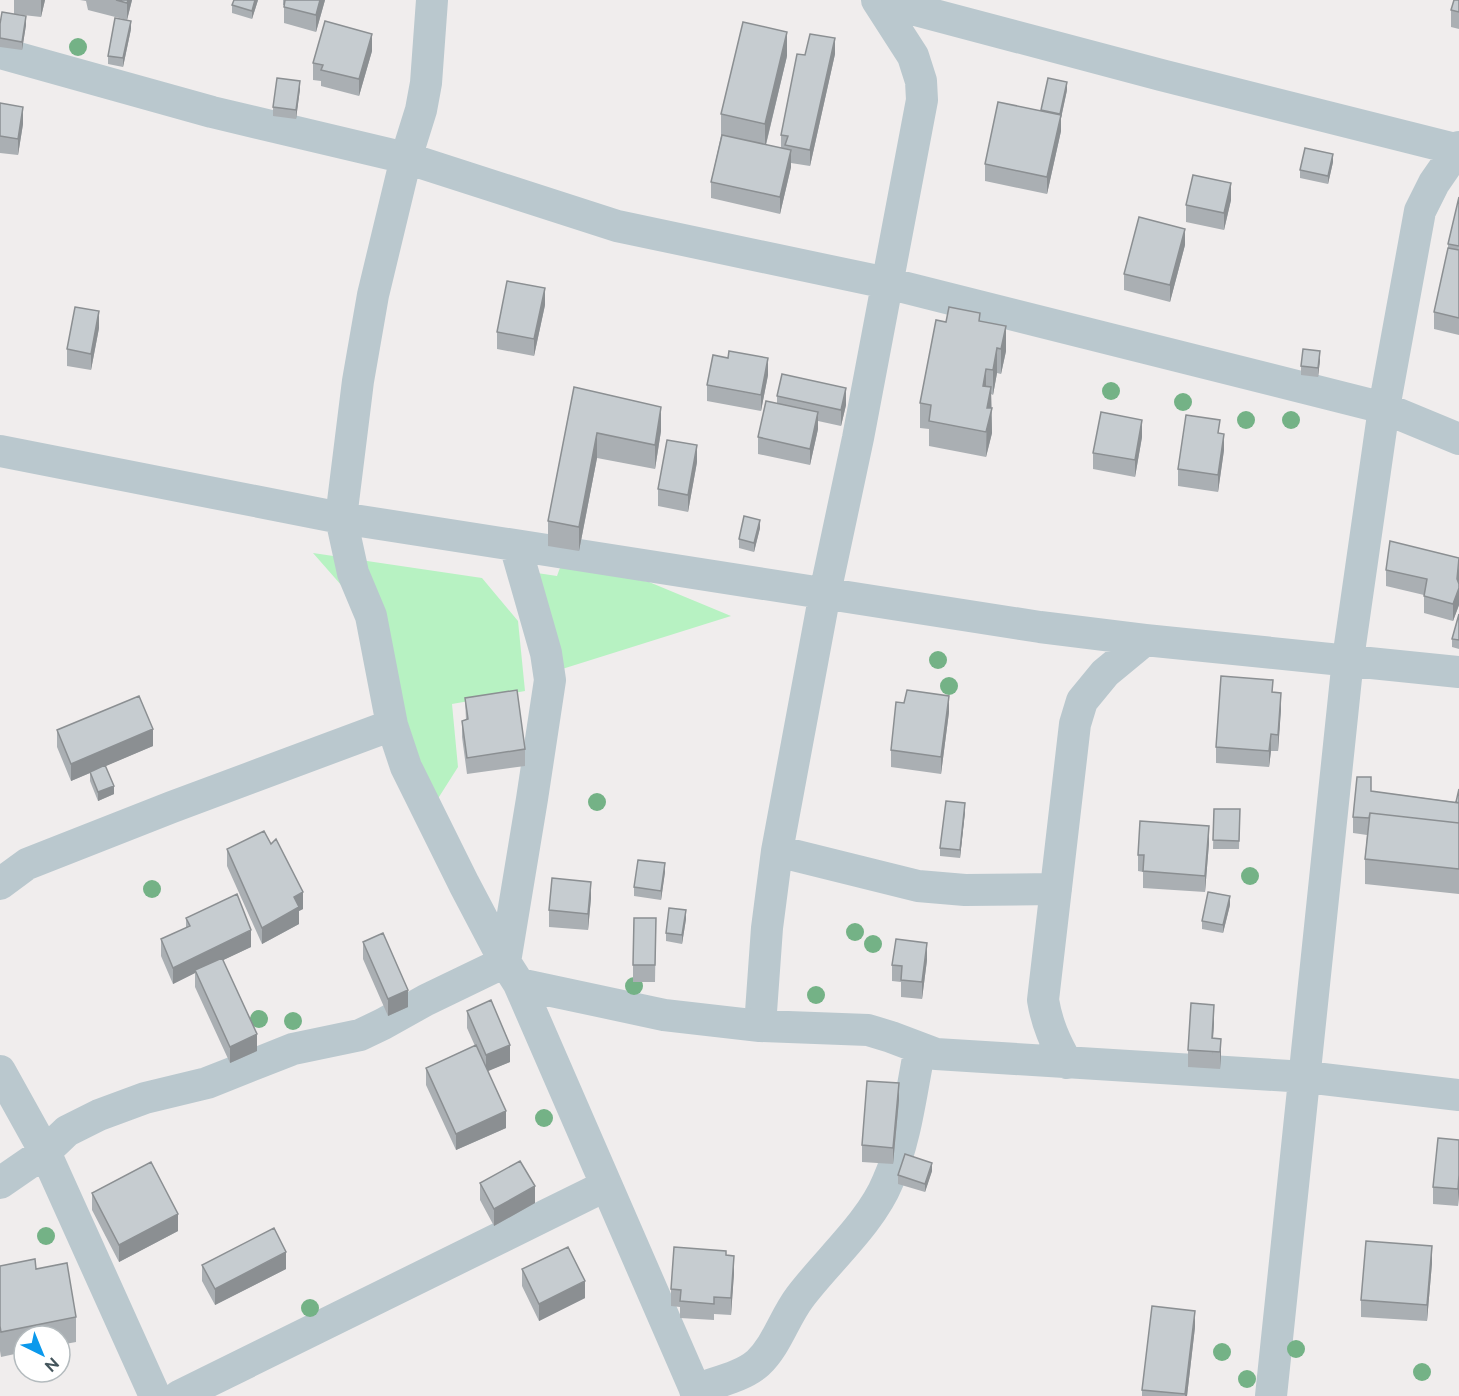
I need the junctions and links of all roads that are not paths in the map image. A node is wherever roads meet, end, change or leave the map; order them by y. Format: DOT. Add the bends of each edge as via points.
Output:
graph roads {
  1 [pos="432,0"];
  2 [pos="878,0"];
  3 [pos="0,53"];
  4 [pos="1458,149"];
  5 [pos="406,158"];
  6 [pos="887,283"];
  7 [pos="1384,408"];
  8 [pos="1459,439"];
  9 [pos="0,452"];
  10 [pos="340,518"];
  11 [pos="515,545"];
  12 [pos="825,593"];
  13 [pos="1146,640"];
  14 [pos="1348,659"];
  15 [pos="1459,672"];
  16 [pos="392,725"];
  17 [pos="777,851"];
  18 [pos="0,884"];
  19 [pos="1056,889"];
  20 [pos="512,973"];
  21 [pos="760,1026"];
  22 [pos="920,1048"];
  23 [pos="1067,1064"];
  24 [pos="0,1071"];
  25 [pos="1306,1077"];
  26 [pos="1459,1095"];
  27 [pos="45,1152"];
  28 [pos="0,1183"];
  29 [pos="605,1186"];
  30 [pos="697,1393"];
  31 [pos="155,1396"];
  32 [pos="179,1396"];
  33 [pos="1271,1396"];
  1 -- 5 [label="street" via="426,83"];
  2 -- 4 [label="street"];
  2 -- 6 [label="street" via="913,56 922,100"];
  3 -- 5 [label="street" via="212,112"];
  4 -- 7 [label="street" via="1420,211"];
  5 -- 6 [label="street" via="617,226"];
  5 -- 10 [label="street" via="373,295"];
  6 -- 7 [label="street"];
  6 -- 12 [label="street"];
  7 -- 8 [label="street"];
  7 -- 14 [label="street"];
  9 -- 10 [label="street"];
  10 -- 11 [label="street"];
  10 -- 16 [label="street" via="353,573 371,616"];
  11 -- 12 [label="street"];
  11 -- 20 [label="street" via="550,680"];
  12 -- 13 [label="street"];
  12 -- 17 [label="street"];
  13 -- 14 [label="street"];
  13 -- 19 [label="street" via="1105,673 1082,701"];
  14 -- 15 [label="street"];
  14 -- 25 [label="street"];
  16 -- 18 [label="street" via="27,864"];
  16 -- 20 [label="street" via="406,767"];
  17 -- 19 [label="street" via="918,886"];
  17 -- 21 [label="street" via="766,928"];
  19 -- 23 [label="street" via="1043,1000 1053,1039"];
  20 -- 21 [label="street" via="664,1016"];
  20 -- 27 [label="street" via="426,1000 360,1035 293,1049 207,1083 145,1098 99,1115 67,1131"];
  20 -- 29 [label="street"];
  21 -- 22 [label="street" via="868,1030"];
  22 -- 23 [label="street" via="958,1057"];
  22 -- 30 [label="street" via="897,1158 875,1206 798,1299 758,1362 747,1371"];
  23 -- 25 [label="street"];
  24 -- 27 [label="street"];
  25 -- 26 [label="street"];
  25 -- 33 [label="street"];
  27 -- 28 [label="street"];
  27 -- 31 [label="street"];
  29 -- 30 [label="street"];
  29 -- 32 [label="street"];
}
